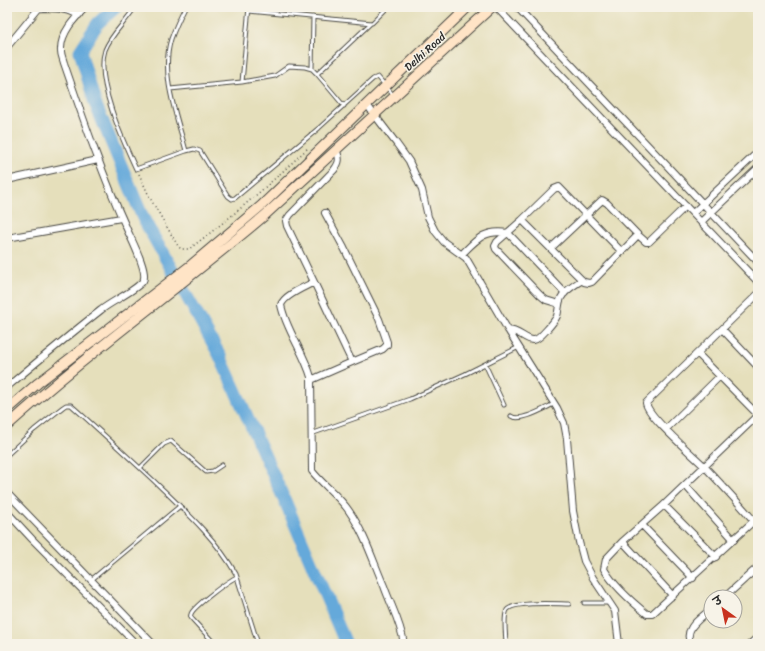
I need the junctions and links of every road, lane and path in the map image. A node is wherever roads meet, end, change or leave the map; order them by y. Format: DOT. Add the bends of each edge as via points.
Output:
graph roads {
  1 [pos="39,7"];
  2 [pos="86,7"];
  3 [pos="135,7"];
  4 [pos="184,7"];
  5 [pos="249,7"];
  6 [pos="388,7"];
  7 [pos="468,7"];
  8 [pos="492,7"];
  9 [pos="496,7"];
  10 [pos="517,7"];
  11 [pos="248,11"];
  12 [pos="79,15"];
  13 [pos="313,17"];
  14 [pos="372,23"];
  15 [pos="7,47"];
  16 [pos="312,69"];
  17 [pos="317,74"];
  18 [pos="242,82"];
  19 [pos="386,86"];
  20 [pos="170,90"];
  21 [pos="394,96"];
  22 [pos="367,105"];
  23 [pos="344,106"];
  24 [pos="374,114"];
  25 [pos="336,149"];
  26 [pos="186,151"];
  27 [pos="758,152"];
  28 [pos="98,160"];
  29 [pos="758,168"];
  30 [pos="7,180"];
  31 [pos="702,204"];
  32 [pos="686,206"];
  33 [pos="710,212"];
  34 [pos="325,213"];
  35 [pos="693,213"];
  36 [pos="586,214"];
  37 [pos="121,218"];
  38 [pos="522,220"];
  39 [pos="701,222"];
  40 [pos="508,233"];
  41 [pos="638,235"];
  42 [pos="7,238"];
  43 [pos="551,248"];
  44 [pos="622,252"];
  45 [pos="462,254"];
  46 [pos="758,262"];
  47 [pos="193,268"];
  48 [pos="582,280"];
  49 [pos="314,282"];
  50 [pos="758,282"];
  51 [pos="565,293"];
  52 [pos="758,294"];
  53 [pos="559,304"];
  54 [pos="508,330"];
  55 [pos="723,330"];
  56 [pos="519,347"];
  57 [pos="698,354"];
  58 [pos="352,362"];
  59 [pos="485,364"];
  60 [pos="758,367"];
  61 [pos="720,376"];
  62 [pos="311,380"];
  63 [pos="7,387"];
  64 [pos="554,404"];
  65 [pos="504,405"];
  66 [pos="7,410"];
  67 [pos="758,415"];
  68 [pos="511,416"];
  69 [pos="7,426"];
  70 [pos="666,429"];
  71 [pos="311,434"];
  72 [pos="7,455"];
  73 [pos="222,465"];
  74 [pos="704,467"];
  75 [pos="140,468"];
  76 [pos="685,485"];
  77 [pos="7,493"];
  78 [pos="664,505"];
  79 [pos="180,506"];
  80 [pos="7,512"];
  81 [pos="756,519"];
  82 [pos="642,525"];
  83 [pos="734,540"];
  84 [pos="623,542"];
  85 [pos="716,557"];
  86 [pos="758,567"];
  87 [pos="237,577"];
  88 [pos="693,578"];
  89 [pos="91,580"];
  90 [pos="734,589"];
  91 [pos="673,596"];
  92 [pos="584,603"];
  93 [pos="610,603"];
  94 [pos="569,604"];
  95 [pos="703,617"];
  96 [pos="758,637"];
  97 [pos="136,644"];
  98 [pos="152,644"];
  99 [pos="216,644"];
  100 [pos="258,644"];
  101 [pos="404,644"];
  102 [pos="506,644"];
  103 [pos="619,644"];
  104 [pos="691,644"];
  105 [pos="750,644"];
  1 -- 12 [label="street" via="61,8"];
  1 -- 15 [label="street"];
  2 -- 12 [label="street"];
  3 -- 26 [label="lane" via="112,38 102,60 109,99 123,141 136,169"];
  4 -- 20 [label="lane" via="171,38 168,75"];
  5 -- 11 [label="lane"];
  6 -- 14 [label="lane"];
  7 -- 19 [label="main road, Delhi Road"];
  8 -- 21 [label="main road, Delhi Road"];
  9 -- 32 [label="street"];
  10 -- 31 [label="street"];
  11 -- 13 [label="lane"];
  11 -- 18 [label="lane"];
  12 -- 28 [label="street" via="70,24 61,50"];
  13 -- 14 [label="lane"];
  13 -- 16 [label="lane"];
  14 -- 17 [label="lane"];
  16 -- 17 [label="lane"];
  16 -- 18 [label="lane" via="289,66 275,76"];
  17 -- 23 [label="lane"];
  18 -- 20 [label="lane"];
  19 -- 21 [label="lane"];
  19 -- 22 [label="main road, Delhi Road"];
  19 -- 23 [label="lane" via="375,77"];
  20 -- 26 [label="lane"];
  21 -- 24 [label="main road, Delhi Road"];
  22 -- 24 [label="street"];
  22 -- 47 [label="main road, Delhi Road"];
  23 -- 26 [label="lane" via="235,198 230,198 225,192 200,151"];
  24 -- 25 [label="main road, Delhi Road"];
  24 -- 45 [label="street" via="416,174 428,217 435,231 450,247"];
  25 -- 47 [label="main road, Delhi Road" via="264,216"];
  25 -- 49 [label="street" via="339,164 286,221"];
  27 -- 31 [label="street"];
  28 -- 30 [label="street"];
  28 -- 37 [label="street"];
  29 -- 33 [label="street"];
  31 -- 33 [label="street"];
  31 -- 35 [label="street"];
  32 -- 35 [label="street"];
  32 -- 41 [label="street" via="649,242"];
  33 -- 39 [label="street"];
  33 -- 46 [label="street"];
  34 -- 58 [label="street" via="379,319 387,342 383,349"];
  35 -- 39 [label="street"];
  36 -- 38 [label="street" via="558,187"];
  36 -- 41 [label="street" via="604,200"];
  36 -- 43 [label="street"];
  36 -- 44 [label="street"];
  37 -- 42 [label="street"];
  37 -- 63 [label="street" via="144,269 144,280 102,309"];
  38 -- 40 [label="street"];
  38 -- 43 [label="street"];
  39 -- 50 [label="street"];
  40 -- 45 [label="street" via="499,231 483,234"];
  40 -- 51 [label="street"];
  40 -- 53 [label="street" via="497,242 496,249 540,295"];
  41 -- 44 [label="street"];
  43 -- 48 [label="street"];
  44 -- 48 [label="street" via="592,282 589,284"];
  45 -- 54 [label="street"];
  47 -- 66 [label="main road" via="153,293"];
  47 -- 69 [label="main road" via="159,302"];
  48 -- 51 [label="street"];
  49 -- 58 [label="street"];
  49 -- 62 [label="street" via="282,300 281,305 308,364"];
  51 -- 53 [label="street"];
  52 -- 55 [label="street"];
  53 -- 54 [label="street" via="555,319 538,339 530,339 517,331"];
  54 -- 56 [label="street"];
  55 -- 57 [label="street"];
  55 -- 60 [label="street"];
  56 -- 59 [label="lane"];
  56 -- 64 [label="street"];
  57 -- 61 [label="street"];
  57 -- 70 [label="street" via="646,403 647,408"];
  58 -- 62 [label="street"];
  59 -- 65 [label="lane"];
  59 -- 71 [label="lane" via="410,398"];
  61 -- 67 [label="street"];
  61 -- 70 [label="street"];
  62 -- 71 [label="street"];
  64 -- 68 [label="lane" via="522,418"];
  64 -- 93 [label="street" via="564,423 573,511 584,561"];
  67 -- 74 [label="street"];
  70 -- 74 [label="street"];
  71 -- 101 [label="street" via="312,471 354,519 396,614"];
  72 -- 75 [label="lane" via="63,407 72,405"];
  73 -- 75 [label="lane" via="206,472 169,441"];
  74 -- 76 [label="street"];
  74 -- 81 [label="street"];
  75 -- 79 [label="lane"];
  76 -- 78 [label="street"];
  76 -- 83 [label="street"];
  77 -- 89 [label="street"];
  78 -- 82 [label="street"];
  78 -- 85 [label="street"];
  79 -- 87 [label="lane" via="211,539"];
  79 -- 89 [label="lane"];
  80 -- 97 [label="street"];
  81 -- 83 [label="street"];
  82 -- 84 [label="street"];
  82 -- 88 [label="street"];
  83 -- 85 [label="street"];
  84 -- 91 [label="street"];
  84 -- 91 [label="street" via="605,562 604,569 612,580 647,614 652,614"];
  85 -- 88 [label="street"];
  86 -- 90 [label="street"];
  87 -- 99 [label="lane" via="218,589 191,613 192,620"];
  87 -- 100 [label="lane"];
  88 -- 91 [label="street"];
  89 -- 98 [label="street"];
  92 -- 93 [label="lane"];
  93 -- 103 [label="street" via="615,611"];
  94 -- 102 [label="lane" via="511,606 506,612 505,619"];
  95 -- 104 [label="street" via="688,634"];
  96 -- 105 [label="street"];
}
